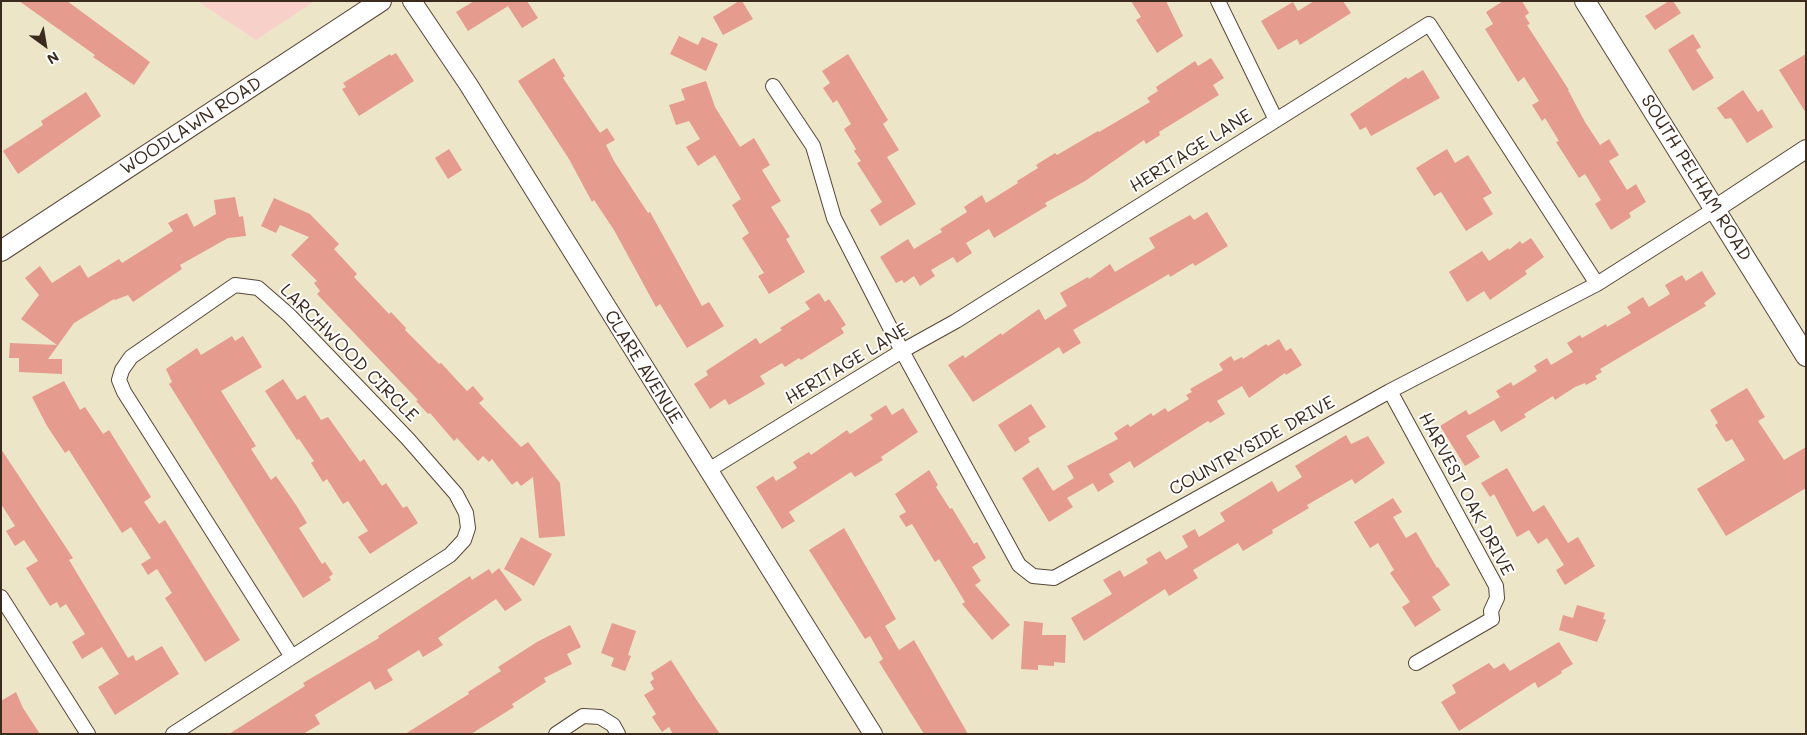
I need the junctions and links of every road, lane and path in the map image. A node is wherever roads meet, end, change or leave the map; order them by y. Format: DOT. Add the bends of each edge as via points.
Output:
graph roads {
  1 [pos="381,1"];
  2 [pos="412,1"];
  3 [pos="1218,1"];
  4 [pos="1584,1"];
  5 [pos="773,86"];
  6 [pos="1276,120"];
  7 [pos="1806,150"];
  8 [pos="1716,209"];
  9 [pos="2,250"];
  10 [pos="1597,284"];
  11 [pos="902,351"];
  12 [pos="1806,356"];
  13 [pos="1390,391"];
  14 [pos="708,471"];
  15 [pos="1,597"];
  16 [pos="292,657"];
  17 [pos="1416,662"];
  18 [pos="88,734"];
  19 [pos="173,734"];
  20 [pos="556,734"];
  21 [pos="618,734"];
  22 [pos="873,734"];
  1 -- 9 [label="main road, WOODLAWN ROAD"];
  2 -- 14 [label="street, CLARE AVENUE" via="468,84"];
  3 -- 6 [label="street"];
  4 -- 8 [label="main road, SOUTH PELHAM ROAD"];
  5 -- 11 [label="street, COUNTRYSIDE DRIVE" via="814,146 834,218"];
  6 -- 10 [label="street, HERITAGE LANE" via="1429,24"];
  6 -- 11 [label="street, HERITAGE LANE" via="956,321"];
  7 -- 8 [label="street"];
  8 -- 10 [label="street, COUNTRYSIDE DRIVE"];
  8 -- 12 [label="main road, SOUTH PELHAM ROAD"];
  10 -- 13 [label="street, COUNTRYSIDE DRIVE"];
  11 -- 13 [label="street, COUNTRYSIDE DRIVE" via="1018,565 1033,576 1054,578"];
  11 -- 14 [label="street, HERITAGE LANE"];
  13 -- 17 [label="street, HARVEST OAK DRIVE" via="1496,586 1492,619"];
  14 -- 22 [label="street, CLARE AVENUE"];
  15 -- 18 [label="street"];
  16 -- 16 [label="street, LARCHWOOD CIRCLE" via="450,555 464,540 468,528 466,513 456,494 408,439 289,315 258,288 235,285 131,357 119,380"];
  16 -- 19 [label="street, LARCHWOOD CIRCLE"];
  20 -- 21 [label="street" via="583,716 600,717 613,725"];
}
